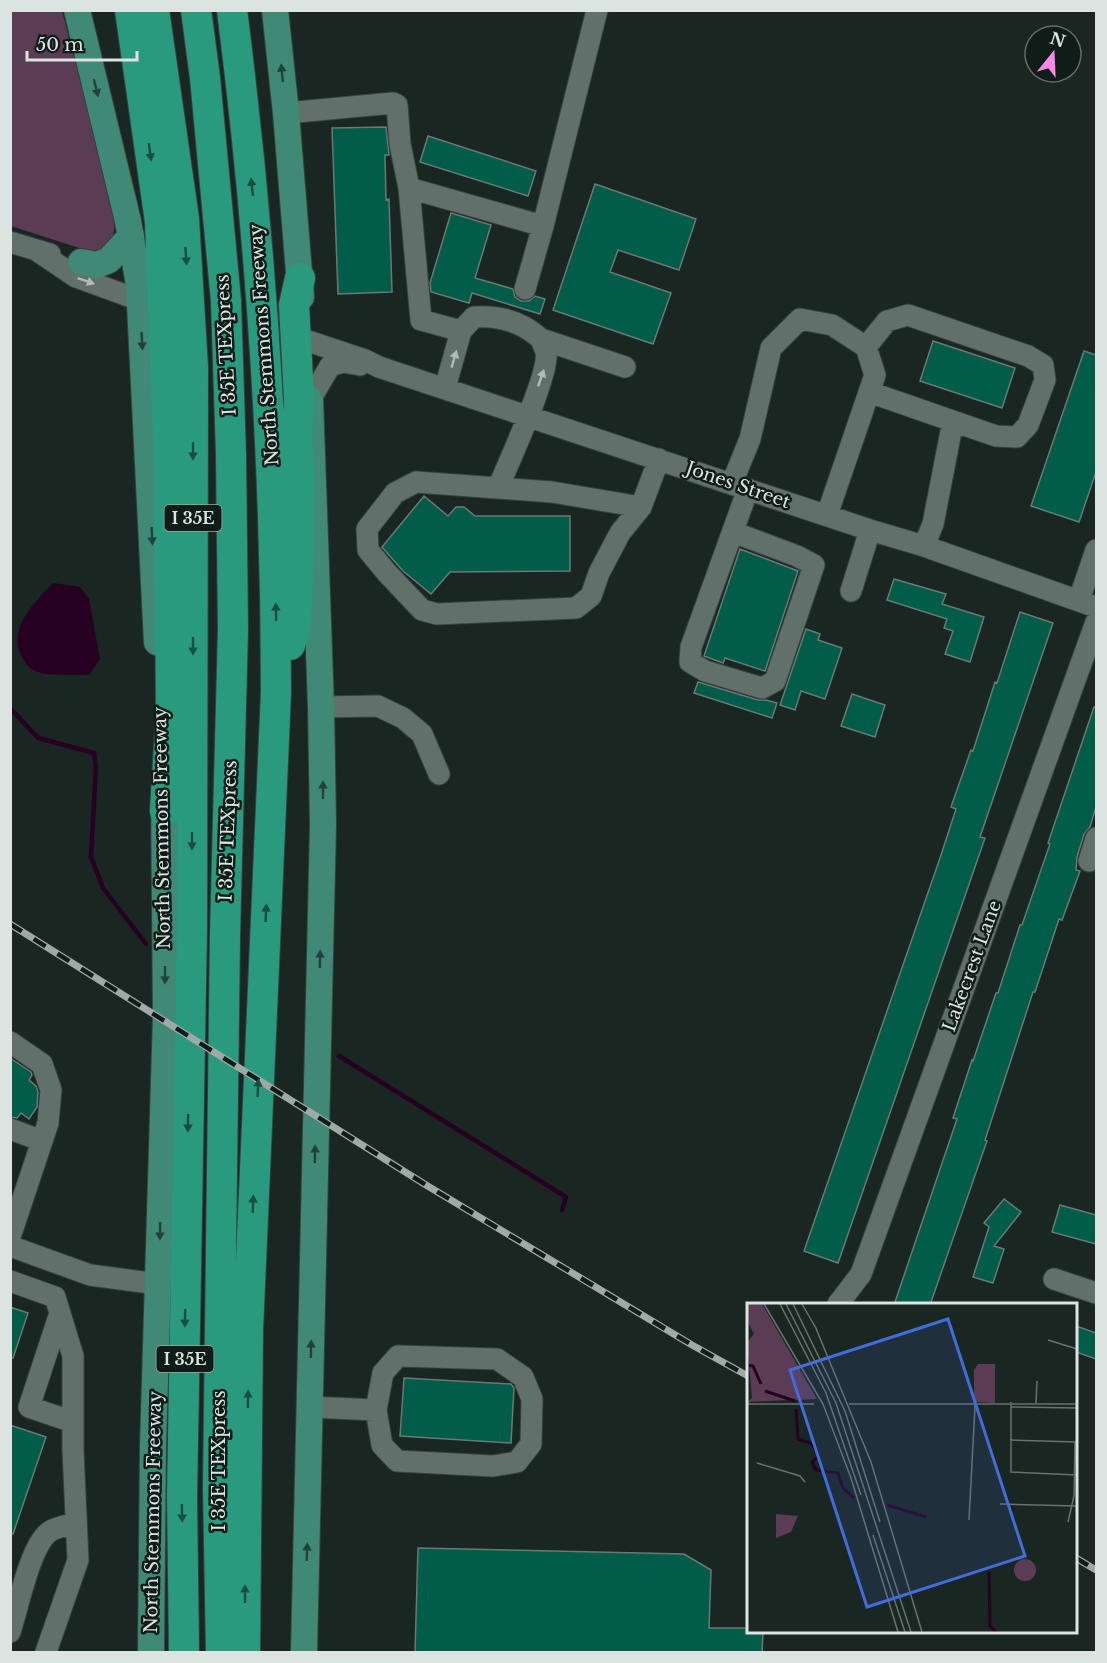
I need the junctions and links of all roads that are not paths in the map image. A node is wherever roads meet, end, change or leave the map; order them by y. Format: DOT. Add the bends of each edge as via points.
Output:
graph roads {
  1 [pos="77,10"];
  2 [pos="130,10"];
  3 [pos="154,10"];
  4 [pos="175,10"];
  5 [pos="196,10"];
  6 [pos="232,10"];
  7 [pos="275,10"];
  8 [pos="597,10"];
  9 [pos="286,114"];
  10 [pos="409,188"];
  11 [pos="184,219"];
  12 [pos="543,226"];
  13 [pos="131,236"];
  14 [pos="10,242"];
  15 [pos="39,252"];
  16 [pos="81,262"];
  17 [pos="300,278"];
  18 [pos="525,289"];
  19 [pos="139,300"];
  20 [pos="461,331"];
  21 [pos="541,339"];
  22 [pos="305,340"];
  23 [pos="866,347"];
  24 [pos="379,367"];
  25 [pos="625,367"];
  26 [pos="445,388"];
  27 [pos="869,392"];
  28 [pos="310,399"];
  29 [pos="528,415"];
  30 [pos="953,421"];
  31 [pos="659,459"];
  32 [pos="740,486"];
  33 [pos="498,488"];
  34 [pos="641,507"];
  35 [pos="827,515"];
  36 [pos="870,530"];
  37 [pos="732,531"];
  38 [pos="924,546"];
  39 [pos="1096,550"];
  40 [pos="851,591"];
  41 [pos="1088,603"];
  42 [pos="1096,622"];
  43 [pos="276,692"];
  44 [pos="321,707"];
  45 [pos="439,774"];
  46 [pos="165,811"];
  47 [pos="1096,838"];
  48 [pos="1089,861"];
  49 [pos="10,1042"];
  50 [pos="10,1129"];
  51 [pos="42,1141"];
  52 [pos="10,1237"];
  53 [pos="10,1246"];
  54 [pos="1054,1279"];
  55 [pos="10,1281"];
  56 [pos="158,1284"];
  57 [pos="1096,1293"];
  58 [pos="839,1303"];
  59 [pos="60,1313"];
  60 [pos="310,1407"];
  61 [pos="376,1410"];
  62 [pos="73,1422"];
  63 [pos="76,1523"];
  64 [pos="12,1621"];
  65 [pos="46,1653"];
  66 [pos="151,1653"];
  67 [pos="184,1653"];
  68 [pos="221,1653"];
  69 [pos="246,1653"];
  70 [pos="304,1653"];
  1 -- 13 [label="main road, North Stemmons Freeway, one-way"];
  2 -- 46 [label="highway, one-way" via="160,222 169,466 171,678"];
  3 -- 11 [label="highway, North Stemmons Freeway / I 35E"];
  4 -- 11 [label="highway" via="189,123"];
  5 -- 68 [label="highway, I 35E TEXpress" via="226,301 231,490 233,629 218,1488"];
  43 -- 6 [label="highway, North Stemmons Freeway, one-way" via="268,391 253,195"];
  9 -- 7 [label="main road, one-way"];
  8 -- 12 [label="street"];
  9 -- 10 [label="street" via="397,105"];
  9 -- 17 [label="main road"];
  10 -- 12 [label="street"];
  10 -- 20 [label="street" via="421,320"];
  11 -- 67 [label="highway, North Stemmons Freeway / I 35E, one-way" via="194,368 192,915 182,1497"];
  12 -- 18 [label="street"];
  13 -- 16 [label="main road" via="109,260 97,265"];
  13 -- 19 [label="main road, North Stemmons Freeway"];
  14 -- 15 [label="street"];
  15 -- 16 [label="street"];
  15 -- 19 [label="street, one-way" via="76,277"];
  17 -- 22 [label="main road"];
  17 -- 43 [label="highway" via="294,305 300,494 296,626"];
  19 -- 46 [label="main road, North Stemmons Freeway, one-way"];
  20 -- 21 [label="street" via="474,317 488,316 520,324"];
  26 -- 20 [label="street, one-way"];
  21 -- 25 [label="street"];
  29 -- 21 [label="street, one-way" via="545,366"];
  22 -- 24 [label="street, Jones Street"];
  22 -- 28 [label="main road"];
  23 -- 27 [label="street" via="875,375"];
  23 -- 30 [label="street" via="887,321 908,315 1028,356 1043,365 1045,380 1028,425 1017,437 996,436"];
  23 -- 32 [label="street" via="832,325 800,319 771,348"];
  24 -- 26 [label="street, Jones Street"];
  24 -- 28 [label="street, Jones Street" via="343,363 330,366"];
  26 -- 29 [label="street, Jones Street"];
  27 -- 30 [label="street"];
  27 -- 35 [label="street"];
  28 -- 44 [label="main road"];
  29 -- 31 [label="street, Jones Street"];
  29 -- 33 [label="street"];
  30 -- 38 [label="street" via="933,524"];
  31 -- 32 [label="street, Jones Street"];
  31 -- 34 [label="street"];
  32 -- 35 [label="street, Jones Street"];
  32 -- 37 [label="street"];
  33 -- 34 [label="street" via="552,492"];
  33 -- 34 [label="street" via="416,482 395,493 367,529 368,550 422,610 437,614 576,608 591,596 620,533"];
  35 -- 36 [label="street, Jones Street"];
  36 -- 38 [label="street, Jones Street"];
  36 -- 40 [label="street"];
  37 -- 37 [label="street" via="691,647 690,662 705,671 762,688 776,681 814,566"];
  38 -- 41 [label="street, Jones Street"];
  39 -- 41 [label="street"];
  42 -- 58 [label="street, Lakecrest Lane" via="861,1274"];
  69 -- 43 [label="highway, North Stemmons Freeway, one-way" via="248,1330"];
  44 -- 45 [label="street" via="378,706 403,718 422,734"];
  60 -- 44 [label="main road, one-way" via="323,825"];
  46 -- 56 [label="main road, North Stemmons Freeway, one-way" via="166,1016"];
  47 -- 48 [label="street"];
  49 -- 51 [label="street" via="42,1064 51,1090"];
  50 -- 51 [label="street"];
  51 -- 52 [label="street"];
  53 -- 56 [label="street" via="90,1275"];
  54 -- 57 [label="street"];
  55 -- 59 [label="street" via="55,1297"];
  56 -- 66 [label="main road, North Stemmons Freeway"];
  59 -- 62 [label="street" via="73,1356"];
  59 -- 62 [label="street" via="29,1407"];
  60 -- 61 [label="street"];
  70 -- 60 [label="main road, one-way"];
  61 -- 61 [label="street" via="383,1373 398,1356 497,1359 523,1377 532,1399 531,1444 517,1462 493,1466 397,1461 382,1445"];
  62 -- 63 [label="street"];
  63 -- 64 [label="street" via="51,1530 40,1540"];
  63 -- 65 [label="street" via="78,1560"];
}
